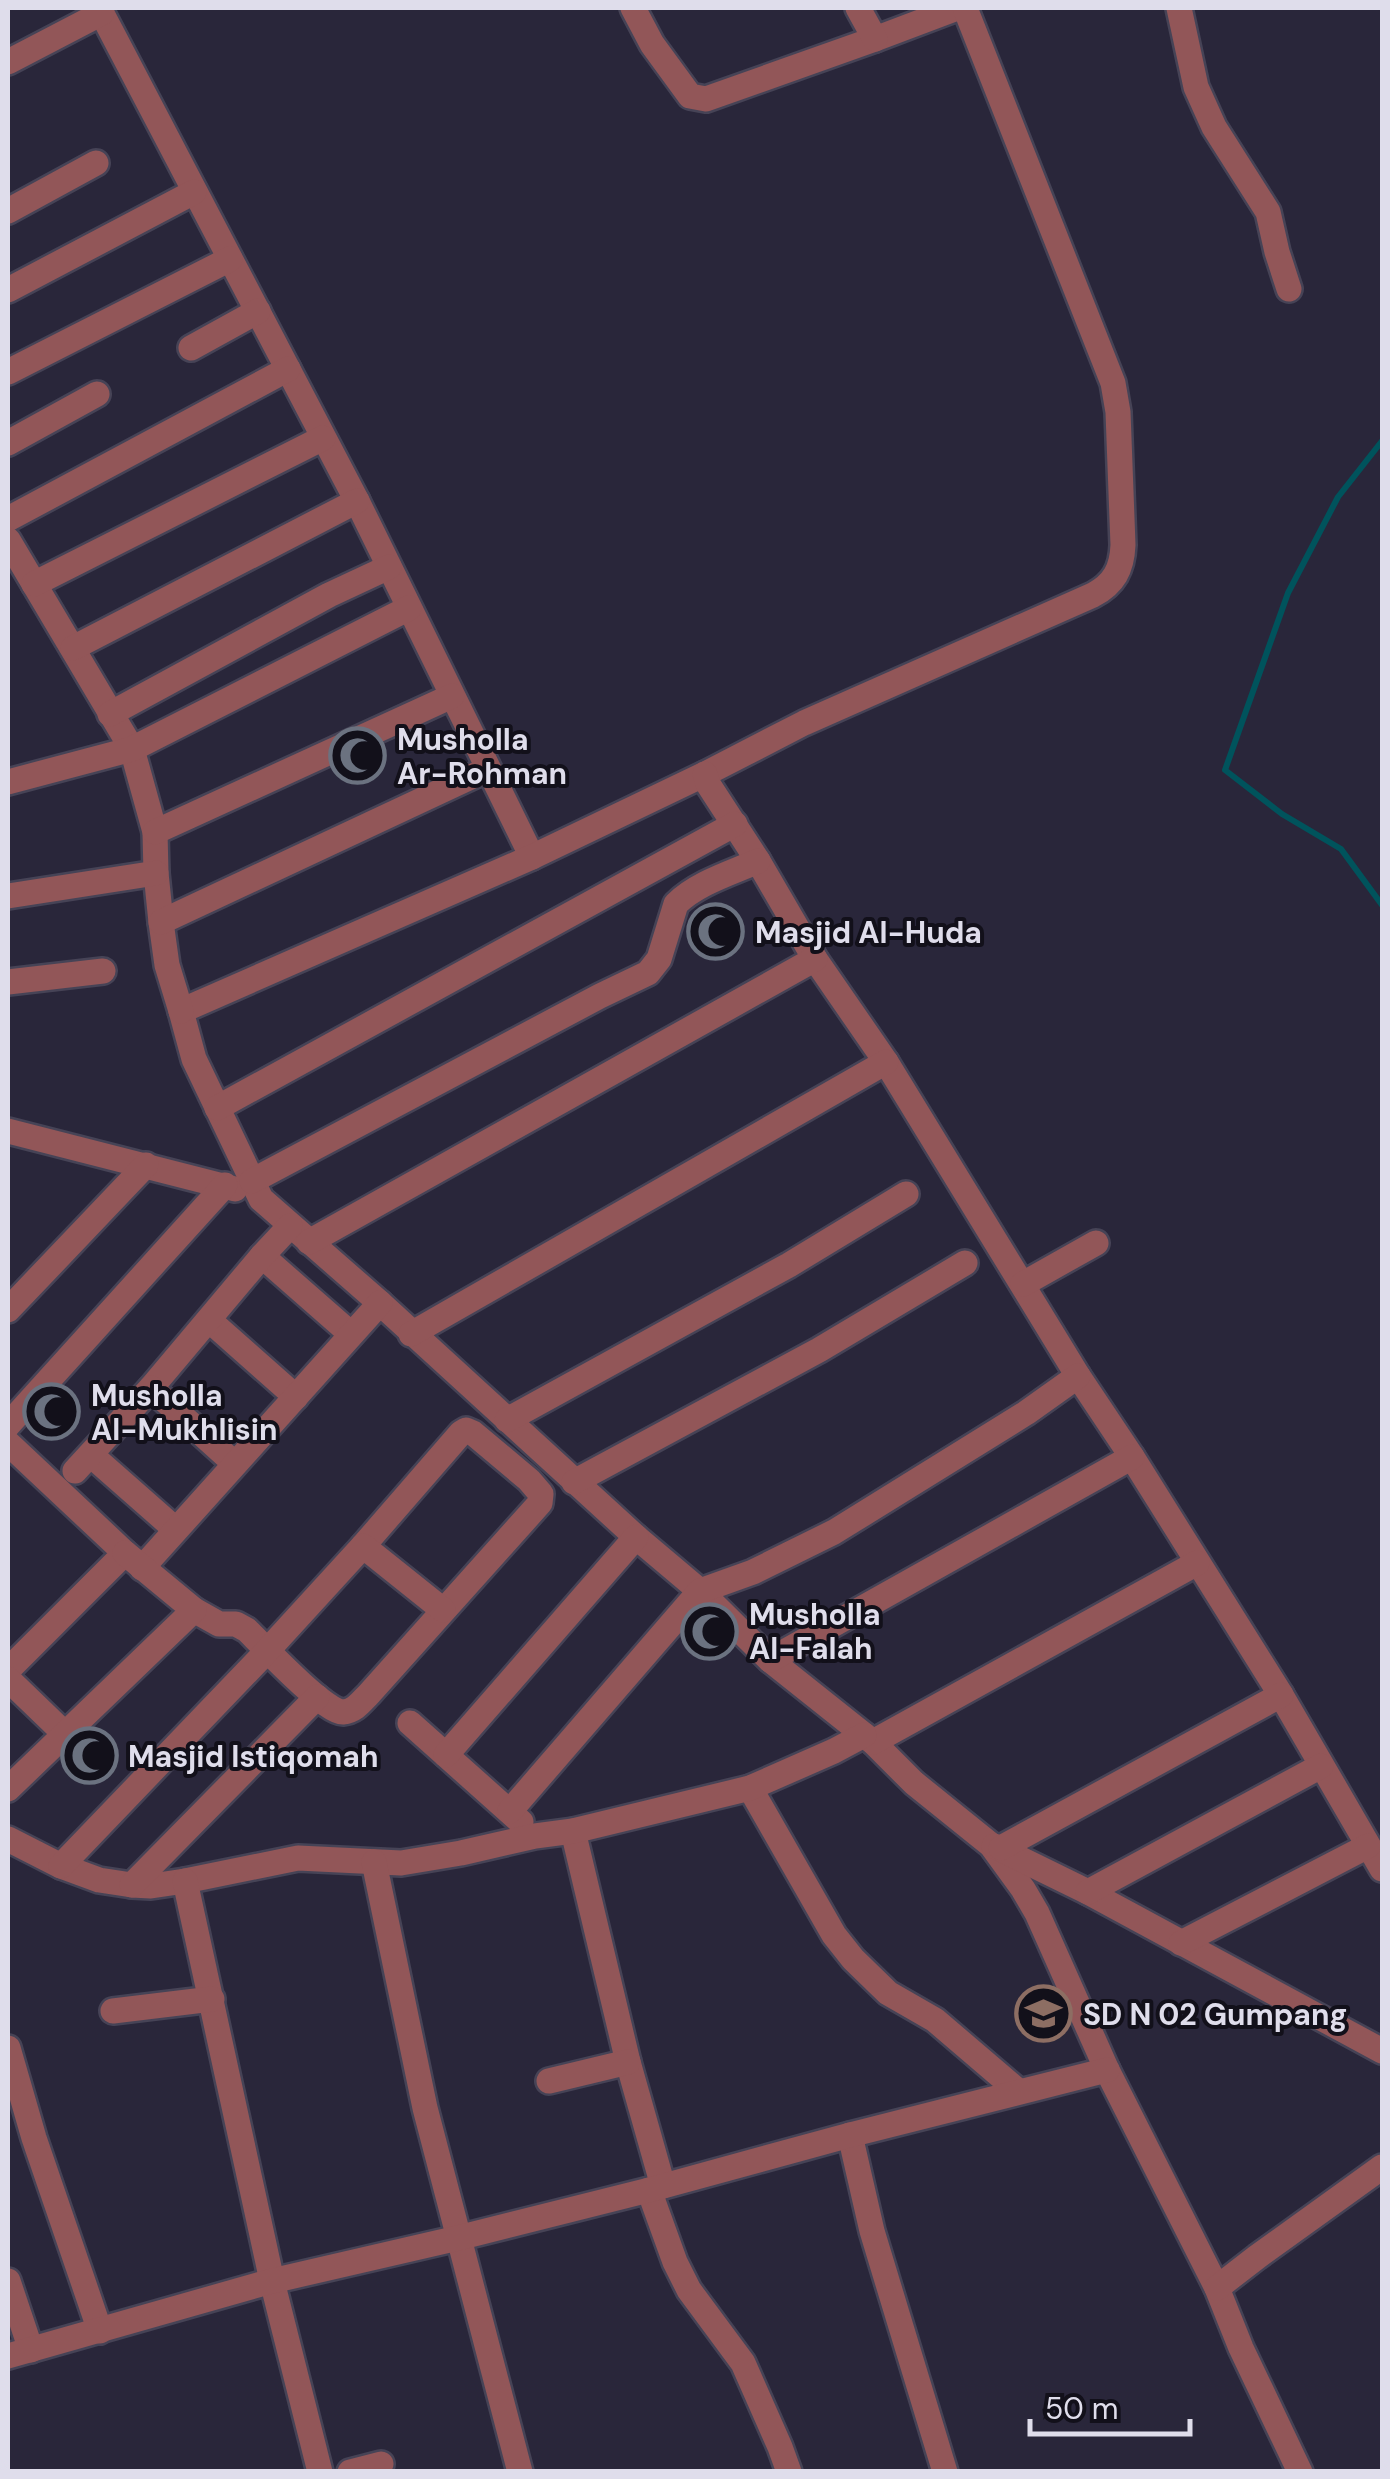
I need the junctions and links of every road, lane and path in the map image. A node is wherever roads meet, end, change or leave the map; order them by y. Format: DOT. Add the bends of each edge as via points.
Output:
graph roads {
  1 [pos="634,8"];
  2 [pos="858,8"];
  3 [pos="957,8"];
  4 [pos="965,8"];
  5 [pos="1179,8"];
  6 [pos="100,10"];
  7 [pos="875,40"];
  8 [pos="8,62"];
  9 [pos="96,163"];
  10 [pos="194,192"];
  11 [pos="8,211"];
  12 [pos="230,259"];
  13 [pos="1289,289"];
  14 [pos="8,290"];
  15 [pos="258,311"];
  16 [pos="190,348"];
  17 [pos="288,368"];
  18 [pos="8,372"];
  19 [pos="97,394"];
  20 [pos="323,438"];
  21 [pos="8,444"];
  22 [pos="356,501"];
  23 [pos="8,518"];
  24 [pos="8,540"];
  25 [pos="389,567"];
  26 [pos="34,584"];
  27 [pos="409,608"];
  28 [pos="73,648"];
  29 [pos="452,696"];
  30 [pos="110,714"];
  31 [pos="132,749"];
  32 [pos="488,769"];
  33 [pos="705,774"];
  34 [pos="8,782"];
  35 [pos="735,824"];
  36 [pos="155,832"];
  37 [pos="532,857"];
  38 [pos="758,862"];
  39 [pos="156,874"];
  40 [pos="8,896"];
  41 [pos="160,922"];
  42 [pos="816,959"];
  43 [pos="103,971"];
  44 [pos="8,982"];
  45 [pos="181,1010"];
  46 [pos="886,1062"];
  47 [pos="217,1108"];
  48 [pos="8,1131"];
  49 [pos="146,1164"];
  50 [pos="225,1184"];
  51 [pos="256,1190"];
  52 [pos="906,1194"];
  53 [pos="300,1234"];
  54 [pos="1096,1243"];
  55 [pos="262,1256"];
  56 [pos="964,1263"];
  57 [pos="1022,1284"];
  58 [pos="380,1304"];
  59 [pos="8,1310"];
  60 [pos="209,1320"];
  61 [pos="350,1334"];
  62 [pos="411,1334"];
  63 [pos="1078,1376"];
  64 [pos="151,1388"];
  65 [pos="296,1397"];
  66 [pos="8,1425"];
  67 [pos="515,1428"];
  68 [pos="8,1443"];
  69 [pos="1132,1457"];
  70 [pos="503,1458"];
  71 [pos="234,1463"];
  72 [pos="574,1482"];
  73 [pos="175,1529"];
  74 [pos="636,1538"];
  75 [pos="363,1546"];
  76 [pos="133,1561"];
  77 [pos="1197,1563"];
  78 [pos="700,1591"];
  79 [pos="194,1610"];
  80 [pos="443,1610"];
  81 [pos="268,1651"];
  82 [pos="770,1660"];
  83 [pos="8,1670"];
  84 [pos="8,1678"];
  85 [pos="1282,1695"];
  86 [pos="316,1697"];
  87 [pos="410,1723"];
  88 [pos="65,1734"];
  89 [pos="868,1738"];
  90 [pos="446,1755"];
  91 [pos="1321,1766"];
  92 [pos="750,1788"];
  93 [pos="8,1790"];
  94 [pos="510,1811"];
  95 [pos="573,1831"];
  96 [pos="535,1836"];
  97 [pos="8,1839"];
  98 [pos="1368,1846"];
  99 [pos="996,1847"];
  100 [pos="374,1862"];
  101 [pos="61,1866"];
  102 [pos="1382,1868"];
  103 [pos="185,1881"];
  104 [pos="132,1885"];
  105 [pos="1088,1892"];
  106 [pos="1181,1943"];
  107 [pos="212,1999"];
  108 [pos="113,2011"];
  109 [pos="8,2048"];
  110 [pos="1382,2051"];
  111 [pos="628,2062"];
  112 [pos="1107,2070"];
  113 [pos="550,2081"];
  114 [pos="1018,2091"];
  115 [pos="850,2135"];
  116 [pos="1382,2167"];
  117 [pos="656,2188"];
  118 [pos="458,2238"];
  119 [pos="8,2281"];
  120 [pos="272,2281"];
  121 [pos="1217,2288"];
  122 [pos="100,2331"];
  123 [pos="19,2353"];
  124 [pos="381,2464"];
  125 [pos="785,2471"];
  126 [pos="320,2472"];
  127 [pos="350,2472"];
  128 [pos="520,2472"];
  129 [pos="945,2472"];
  130 [pos="1300,2472"];
  1 -- 7 [label="street" via="652,44 690,96 700,99"];
  2 -- 7 [label="street"];
  3 -- 7 [label="street"];
  4 -- 33 [label="street" via="1113,383 1122,563 1106,588"];
  5 -- 13 [label="street" via="1196,87 1268,212"];
  6 -- 8 [label="street"];
  6 -- 10 [label="street"];
  9 -- 11 [label="street"];
  10 -- 12 [label="street"];
  10 -- 14 [label="street"];
  12 -- 15 [label="street"];
  12 -- 18 [label="street"];
  15 -- 16 [label="street"];
  15 -- 17 [label="street"];
  17 -- 20 [label="street"];
  17 -- 23 [label="street"];
  19 -- 21 [label="street"];
  20 -- 22 [label="street"];
  20 -- 26 [label="street"];
  22 -- 25 [label="street"];
  22 -- 28 [label="street"];
  24 -- 26 [label="street"];
  25 -- 27 [label="street"];
  25 -- 30 [label="street"];
  26 -- 28 [label="street"];
  27 -- 29 [label="street"];
  27 -- 31 [label="street"];
  28 -- 30 [label="street"];
  29 -- 32 [label="street"];
  29 -- 36 [label="street"];
  30 -- 31 [label="street"];
  31 -- 34 [label="street"];
  31 -- 36 [label="street"];
  32 -- 37 [label="street"];
  32 -- 41 [label="street"];
  33 -- 35 [label="street"];
  33 -- 37 [label="street"];
  35 -- 38 [label="street"];
  35 -- 47 [label="street"];
  36 -- 39 [label="street"];
  37 -- 45 [label="street"];
  38 -- 42 [label="street"];
  38 -- 51 [label="street" via="676,904 648,973"];
  39 -- 40 [label="street"];
  39 -- 41 [label="street"];
  41 -- 45 [label="street"];
  42 -- 46 [label="street"];
  42 -- 53 [label="street"];
  43 -- 44 [label="street"];
  45 -- 47 [label="street"];
  46 -- 57 [label="street"];
  46 -- 62 [label="street"];
  47 -- 51 [label="street"];
  48 -- 49 [label="street"];
  49 -- 50 [label="street"];
  49 -- 59 [label="street"];
  50 -- 51 [label="street"];
  50 -- 66 [label="street"];
  51 -- 53 [label="street"];
  52 -- 67 [label="street"];
  53 -- 55 [label="street"];
  53 -- 58 [label="street"];
  54 -- 57 [label="street"];
  55 -- 60 [label="street"];
  55 -- 61 [label="street"];
  56 -- 72 [label="street"];
  57 -- 63 [label="street"];
  58 -- 61 [label="street"];
  58 -- 62 [label="street"];
  60 -- 64 [label="street"];
  60 -- 65 [label="street"];
  61 -- 65 [label="street"];
  62 -- 67 [label="street"];
  63 -- 69 [label="street"];
  63 -- 78 [label="street" via="834,1532"];
  64 -- 71 [label="street"];
  64 -- 73 [label="street" via="84,1463"];
  65 -- 71 [label="street"];
  67 -- 70 [label="street"];
  67 -- 72 [label="street"];
  68 -- 76 [label="street"];
  69 -- 77 [label="street"];
  69 -- 82 [label="street"];
  70 -- 75 [label="street" via="466,1430"];
  70 -- 80 [label="street" via="530,1480 540,1504"];
  71 -- 73 [label="street"];
  72 -- 74 [label="street"];
  73 -- 76 [label="street"];
  74 -- 78 [label="street"];
  74 -- 90 [label="street"];
  75 -- 80 [label="street"];
  75 -- 81 [label="street"];
  76 -- 79 [label="street"];
  76 -- 83 [label="street"];
  77 -- 85 [label="street"];
  77 -- 89 [label="street"];
  78 -- 82 [label="street"];
  78 -- 94 [label="street"];
  79 -- 81 [label="street" via="247,1630"];
  79 -- 88 [label="street"];
  80 -- 86 [label="street" via="356,1708 335,1711"];
  81 -- 86 [label="street"];
  81 -- 101 [label="street"];
  82 -- 89 [label="street"];
  84 -- 88 [label="street"];
  85 -- 91 [label="street"];
  85 -- 99 [label="street"];
  86 -- 104 [label="street"];
  87 -- 90 [label="street"];
  88 -- 93 [label="street"];
  89 -- 92 [label="street"];
  89 -- 99 [label="street"];
  90 -- 94 [label="street"];
  91 -- 98 [label="street"];
  91 -- 105 [label="street"];
  92 -- 95 [label="street"];
  92 -- 114 [label="street" via="853,1958"];
  94 -- 96 [label="street"];
  95 -- 96 [label="street"];
  95 -- 111 [label="street"];
  96 -- 100 [label="street" via="402,1863"];
  97 -- 101 [label="street"];
  98 -- 102 [label="street"];
  98 -- 106 [label="street"];
  99 -- 105 [label="street"];
  99 -- 112 [label="street" via="1037,1913"];
  100 -- 103 [label="street" via="298,1858"];
  100 -- 118 [label="street"];
  101 -- 104 [label="street"];
  103 -- 104 [label="street"];
  103 -- 107 [label="street"];
  105 -- 106 [label="street"];
  106 -- 110 [label="street"];
  107 -- 108 [label="street"];
  107 -- 120 [label="street"];
  109 -- 122 [label="street"];
  111 -- 113 [label="street"];
  111 -- 117 [label="street"];
  112 -- 114 [label="street"];
  112 -- 121 [label="street"];
  114 -- 115 [label="street"];
  115 -- 117 [label="street"];
  115 -- 129 [label="street"];
  116 -- 121 [label="street"];
  117 -- 118 [label="street"];
  117 -- 125 [label="street" via="682,2276 742,2363"];
  118 -- 120 [label="street"];
  118 -- 128 [label="street"];
  119 -- 123 [label="street"];
  120 -- 122 [label="street"];
  120 -- 126 [label="street"];
  121 -- 130 [label="street"];
  122 -- 123 [label="street"];
  124 -- 127 [label="street"];
}
